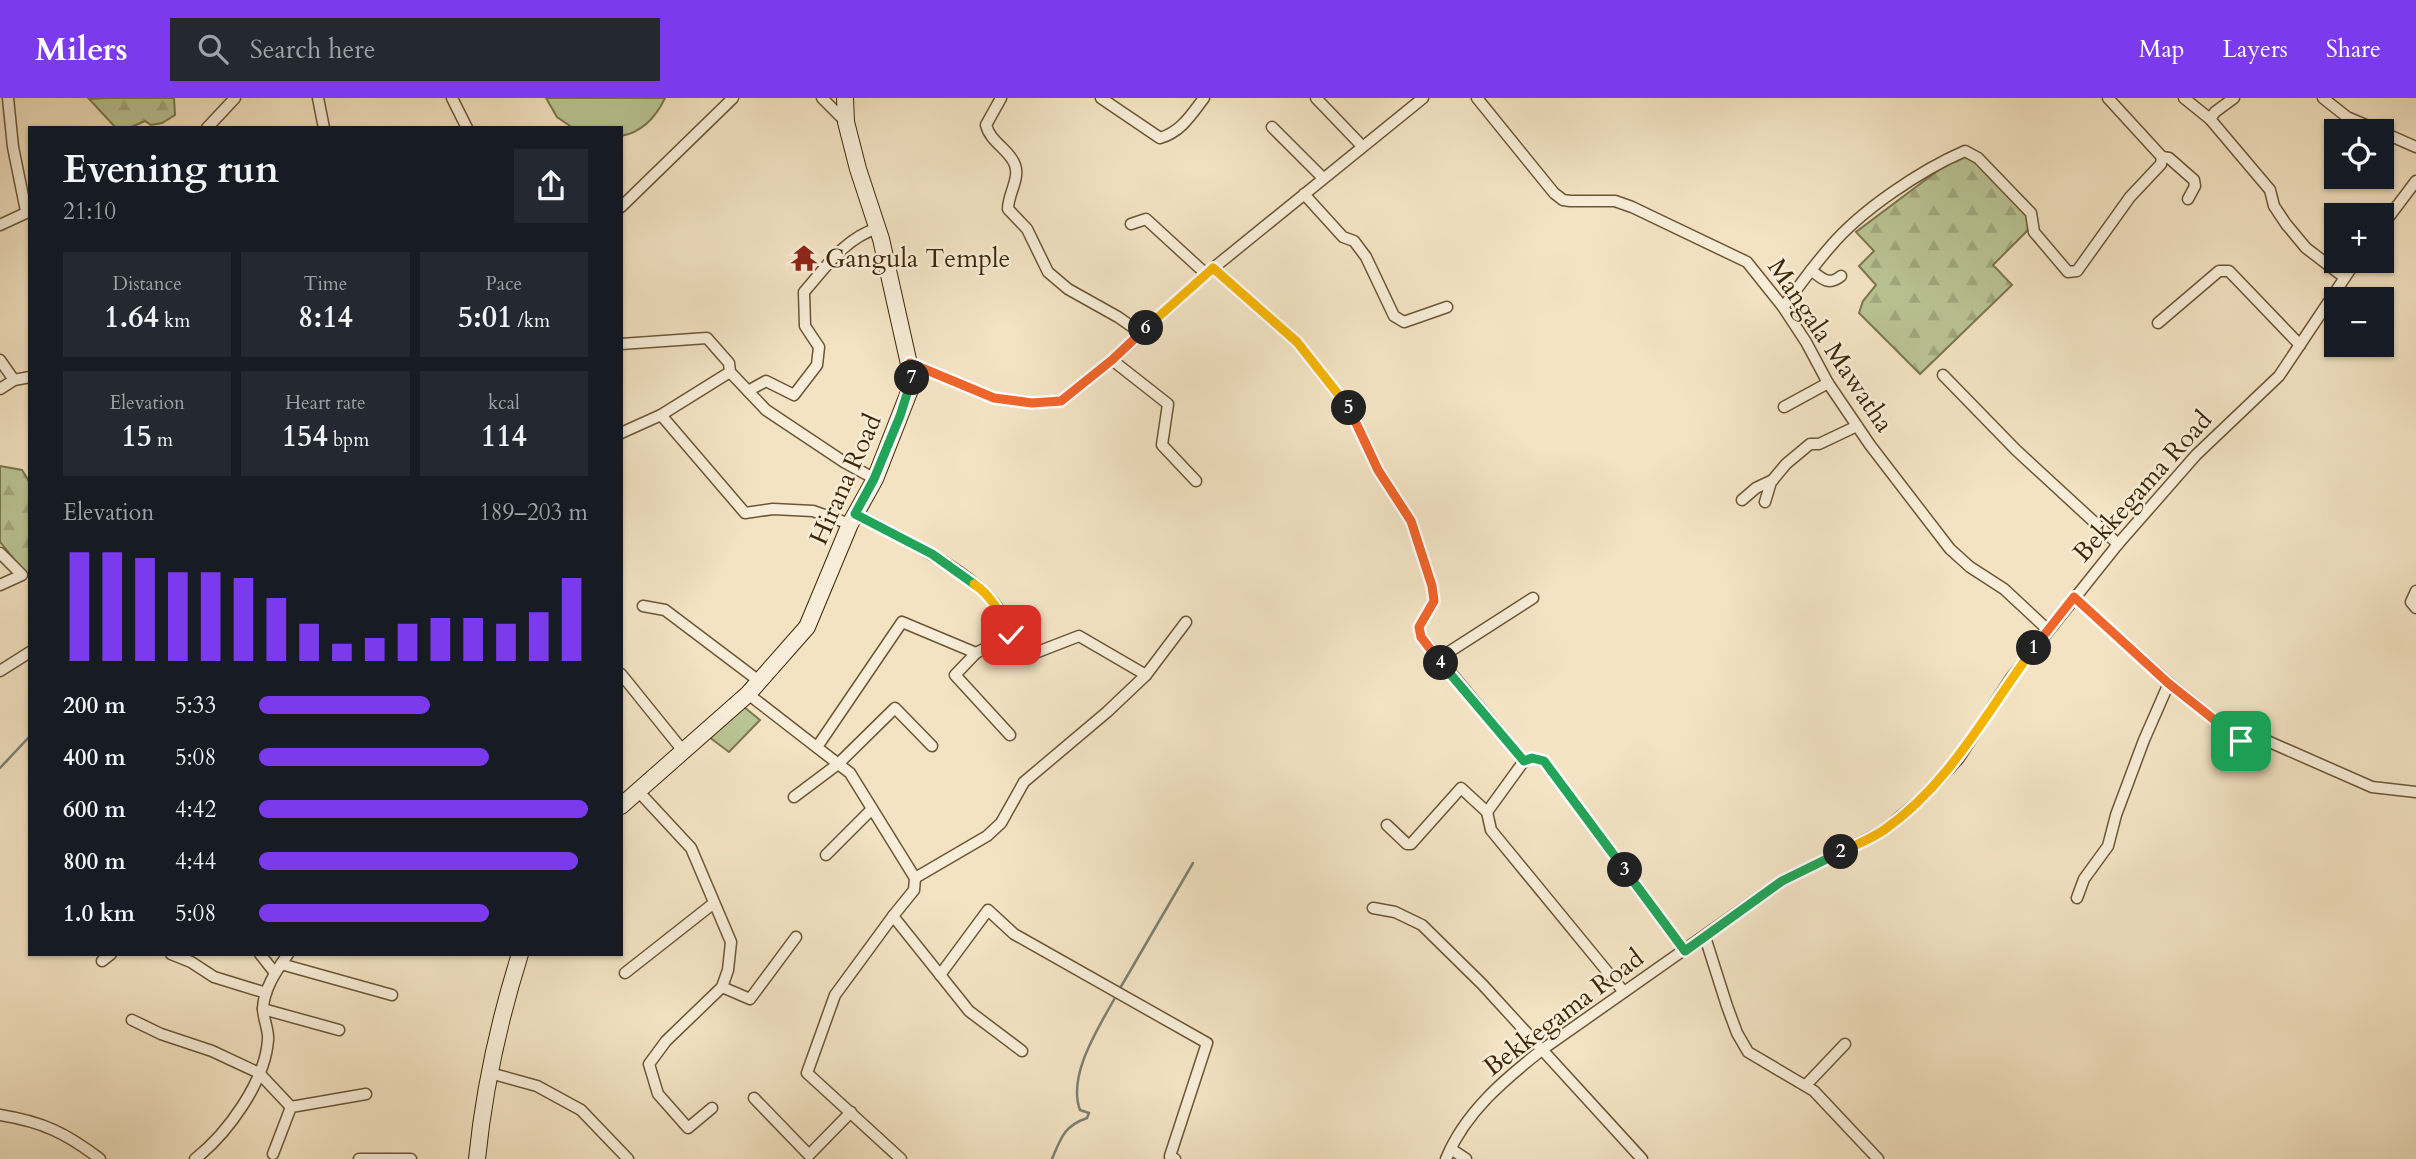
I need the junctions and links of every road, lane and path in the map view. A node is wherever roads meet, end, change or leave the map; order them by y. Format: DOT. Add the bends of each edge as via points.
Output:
graph roads {
  1 [pos="8,98"];
  2 [pos="236,98"];
  3 [pos="318,98"];
  4 [pos="452,98"];
  5 [pos="733,98"];
  6 [pos="821,98"];
  7 [pos="845,98"];
  8 [pos="1001,98"];
  9 [pos="1101,98"];
  10 [pos="1204,98"];
  11 [pos="1316,98"];
  12 [pos="1423,98"];
  13 [pos="1477,98"];
  14 [pos="2108,98"];
  15 [pos="2184,98"];
  16 [pos="2234,98"];
  17 [pos="2323,98"];
  18 [pos="2210,118"];
  19 [pos="2352,119"];
  20 [pos="846,122"];
  21 [pos="210,126"];
  22 [pos="324,126"];
  23 [pos="466,126"];
  24 [pos="1272,127"];
  25 [pos="2394,138"];
  26 [pos="1362,146"];
  27 [pos="2416,148"];
  28 [pos="2162,157"];
  29 [pos="1323,178"];
  30 [pos="2416,181"];
  31 [pos="1304,194"];
  32 [pos="2188,198"];
  33 [pos="623,205"];
  34 [pos="2394,210"];
  35 [pos="28,211"];
  36 [pos="1131,224"];
  37 [pos="0,225"];
  38 [pos="878,228"];
  39 [pos="1811,270"];
  40 [pos="1209,271"];
  41 [pos="2347,273"];
  42 [pos="1841,276"];
  43 [pos="2344,277"];
  44 [pos="1447,307"];
  45 [pos="1783,307"];
  46 [pos="2158,323"];
  47 [pos="1141,333"];
  48 [pos="623,344"];
  49 [pos="2300,345"];
  50 [pos="0,360"];
  51 [pos="1112,360"];
  52 [pos="910,363"];
  53 [pos="730,372"];
  54 [pos="1943,375"];
  55 [pos="28,377"];
  56 [pos="14,380"];
  57 [pos="1828,383"];
  58 [pos="0,389"];
  59 [pos="748,391"];
  60 [pos="1784,407"];
  61 [pos="661,415"];
  62 [pos="1857,426"];
  63 [pos="623,432"];
  64 [pos="874,479"];
  65 [pos="1773,480"];
  66 [pos="1196,481"];
  67 [pos="1742,500"];
  68 [pos="1765,502"];
  69 [pos="853,519"];
  70 [pos="2118,544"];
  71 [pos="0,553"];
  72 [pos="0,585"];
  73 [pos="2416,591"];
  74 [pos="2074,597"];
  75 [pos="1533,598"];
  76 [pos="643,606"];
  77 [pos="2416,608"];
  78 [pos="1186,622"];
  79 [pos="2048,629"];
  80 [pos="1011,635"];
  81 [pos="28,653"];
  82 [pos="976,653"];
  83 [pos="1438,659"];
  84 [pos="0,671"];
  85 [pos="1146,675"];
  86 [pos="623,676"];
  87 [pos="759,681"];
  88 [pos="2168,683"];
  89 [pos="748,694"];
  90 [pos="1010,735"];
  91 [pos="932,746"];
  92 [pos="817,747"];
  93 [pos="684,752"];
  94 [pos="1524,761"];
  95 [pos="838,764"];
  96 [pos="639,792"];
  97 [pos="2416,792"];
  98 [pos="794,797"];
  99 [pos="623,804"];
  100 [pos="873,809"];
  101 [pos="1487,812"];
  102 [pos="1387,825"];
  103 [pos="826,855"];
  104 [pos="915,878"];
  105 [pos="2077,898"];
  106 [pos="714,903"];
  107 [pos="1373,908"];
  108 [pos="893,916"];
  109 [pos="796,937"];
  110 [pos="1705,937"];
  111 [pos="1685,951"];
  112 [pos="176,956"];
  113 [pos="263,956"];
  114 [pos="287,956"];
  115 [pos="519,956"];
  116 [pos="278,968"];
  117 [pos="625,973"];
  118 [pos="940,975"];
  119 [pos="722,987"];
  120 [pos="1624,992"];
  121 [pos="266,993"];
  122 [pos="393,995"];
  123 [pos="263,1009"];
  124 [pos="132,1020"];
  125 [pos="339,1030"];
  126 [pos="1845,1044"];
  127 [pos="1544,1049"];
  128 [pos="1022,1051"];
  129 [pos="259,1073"];
  130 [pos="489,1073"];
  131 [pos="1805,1085"];
  132 [pos="366,1094"];
  133 [pos="754,1098"];
  134 [pos="291,1107"];
  135 [pos="712,1108"];
  136 [pos="851,1112"];
  137 [pos="0,1115"];
  138 [pos="273,1154"];
  139 [pos="1448,1154"];
  140 [pos="811,1157"];
  141 [pos="100,1159"];
  142 [pos="195,1159"];
  143 [pos="359,1159"];
  144 [pos="411,1159"];
  145 [pos="477,1159"];
  146 [pos="628,1159"];
  147 [pos="901,1159"];
  148 [pos="1175,1159"];
  149 [pos="1466,1159"];
  150 [pos="1642,1159"];
  151 [pos="1878,1159"];
  1 -- 35 [label="street" via="13,147"];
  2 -- 21 [label="street"];
  3 -- 22 [label="street"];
  4 -- 23 [label="street"];
  5 -- 33 [label="street"];
  6 -- 20 [label="street"];
  7 -- 20 [label="street, Hirana Road"];
  8 -- 47 [label="street" via="986,125 1015,165 1008,209 1027,229 1048,272"];
  9 -- 10 [label="street" via="1160,138 1181,128"];
  11 -- 26 [label="street"];
  12 -- 26 [label="street"];
  13 -- 45 [label="street, Mangala Mawatha" via="1563,200 1615,201 1732,254 1753,267"];
  14 -- 28 [label="street"];
  15 -- 18 [label="street"];
  16 -- 18 [label="street"];
  17 -- 19 [label="street"];
  18 -- 43 [label="street" via="2270,190 2274,206 2306,248"];
  20 -- 38 [label="street, Hirana Road"];
  24 -- 29 [label="street"];
  25 -- 27 [label="street"];
  26 -- 29 [label="street"];
  28 -- 32 [label="street" via="2194,180"];
  28 -- 39 [label="street" via="2077,271 2068,271 2034,232 2031,213 1978,158 1965,151 1889,196 1848,228"];
  29 -- 31 [label="street"];
  30 -- 34 [label="street"];
  31 -- 40 [label="street"];
  31 -- 44 [label="street" via="1367,257 1394,316 1404,322"];
  35 -- 37 [label="street"];
  36 -- 40 [label="street" via="1146,219"];
  38 -- 52 [label="street, Hirana Road"];
  38 -- 59 [label="street" via="860,234 804,292 805,326 819,347 817,365 794,395 766,381"];
  39 -- 42 [label="street" via="1825,281 1835,282"];
  39 -- 45 [label="street"];
  40 -- 47 [label="street"];
  40 -- 83 [label="street" via="1297,342 1351,411 1378,470 1411,521 1434,601 1419,627"];
  41 -- 43 [label="street, Bekkegama Road"];
  43 -- 49 [label="street, Bekkegama Road"];
  45 -- 57 [label="street, Mangala Mawatha"];
  46 -- 49 [label="street" via="2219,271 2229,271"];
  47 -- 51 [label="street"];
  48 -- 53 [label="street" via="708,338 729,363"];
  49 -- 70 [label="street, Bekkegama Road" via="2279,376 2196,455"];
  50 -- 56 [label="street"];
  51 -- 52 [label="street" via="1061,401 1032,403 994,398"];
  51 -- 66 [label="street" via="1168,404 1162,445"];
  52 -- 64 [label="street, Hirana Road" via="913,382"];
  53 -- 59 [label="street"];
  53 -- 61 [label="street"];
  54 -- 70 [label="street"];
  55 -- 56 [label="street"];
  56 -- 58 [label="street"];
  57 -- 60 [label="street"];
  57 -- 62 [label="street, Mangala Mawatha"];
  59 -- 64 [label="street" via="766,410"];
  61 -- 63 [label="street"];
  61 -- 69 [label="street" via="745,513 813,511"];
  62 -- 65 [label="street" via="1810,444"];
  62 -- 79 [label="street, Mangala Mawatha" via="1956,557 2004,589"];
  64 -- 69 [label="street, Hirana Road"];
  65 -- 67 [label="street"];
  65 -- 68 [label="street"];
  69 -- 80 [label="street" via="932,554 984,591 999,608"];
  69 -- 87 [label="street, Hirana Road" via="807,627"];
  70 -- 74 [label="street, Bekkegama Road"];
  71 -- 72 [label="street" via="22,575"];
  73 -- 77 [label="street" via="2411,602"];
  74 -- 79 [label="street, Bekkegama Road"];
  74 -- 88 [label="street"];
  75 -- 83 [label="street"];
  76 -- 87 [label="street" via="665,610"];
  78 -- 85 [label="street"];
  79 -- 110 [label="street, Bekkegama Road" via="1959,758 1920,800 1882,831 1782,881"];
  80 -- 82 [label="street"];
  80 -- 85 [label="street" via="1020,650 1035,653 1079,636"];
  81 -- 84 [label="street"];
  82 -- 90 [label="street" via="955,675"];
  82 -- 92 [label="street" via="902,622"];
  83 -- 94 [label="street"];
  85 -- 104 [label="street" via="1024,782 1001,823 987,836"];
  86 -- 93 [label="street"];
  87 -- 89 [label="street, Hirana Road"];
  88 -- 97 [label="street" via="2241,741 2265,740 2372,787"];
  88 -- 105 [label="street" via="2120,803 2108,846 2084,879"];
  89 -- 92 [label="street"];
  89 -- 93 [label="street, Hirana Road"];
  91 -- 95 [label="street" via="895,708"];
  92 -- 95 [label="street"];
  93 -- 96 [label="street, Hirana Road"];
  94 -- 101 [label="street"];
  94 -- 111 [label="street" via="1544,761"];
  95 -- 98 [label="street"];
  95 -- 100 [label="street" via="850,773"];
  96 -- 99 [label="street, Hirana Road"];
  96 -- 106 [label="street" via="691,848"];
  100 -- 103 [label="street"];
  100 -- 104 [label="street"];
  101 -- 102 [label="street" via="1461,788 1411,844"];
  101 -- 120 [label="street" via="1491,830"];
  104 -- 108 [label="street" via="914,890"];
  106 -- 117 [label="street"];
  106 -- 119 [label="street" via="731,942"];
  107 -- 127 [label="street" via="1422,925"];
  108 -- 118 [label="street"];
  108 -- 136 [label="street" via="835,995 807,1073"];
  109 -- 119 [label="street" via="750,999"];
  110 -- 111 [label="street, Bekkegama Road"];
  110 -- 131 [label="street" via="1737,1033 1748,1052"];
  111 -- 120 [label="street, Bekkegama Road"];
  112 -- 121 [label="street" via="214,977"];
  113 -- 116 [label="street"];
  114 -- 116 [label="street"];
  115 -- 130 [label="street"];
  116 -- 121 [label="street"];
  116 -- 122 [label="street"];
  118 -- 128 [label="street" via="969,1011"];
  118 -- 148 [label="street" via="988,910 1014,934 1207,1043 1170,1156"];
  119 -- 135 [label="street" via="649,1064 658,1094 688,1128"];
  120 -- 127 [label="street, Bekkegama Road"];
  121 -- 123 [label="street"];
  123 -- 125 [label="street"];
  123 -- 129 [label="street" via="268,1039"];
  124 -- 129 [label="street"];
  126 -- 131 [label="street"];
  127 -- 139 [label="street, Bekkegama Road" via="1505,1079 1472,1115"];
  127 -- 150 [label="street"];
  129 -- 134 [label="street"];
  129 -- 142 [label="street" via="234,1121"];
  130 -- 145 [label="street"];
  130 -- 146 [label="street" via="537,1086 581,1110"];
  131 -- 151 [label="street"];
  132 -- 134 [label="street"];
  133 -- 140 [label="street"];
  134 -- 138 [label="street"];
  136 -- 140 [label="street"];
  136 -- 147 [label="street"];
  137 -- 141 [label="street" via="59,1131"];
  139 -- 149 [label="street"];
  143 -- 144 [label="street"];
}
